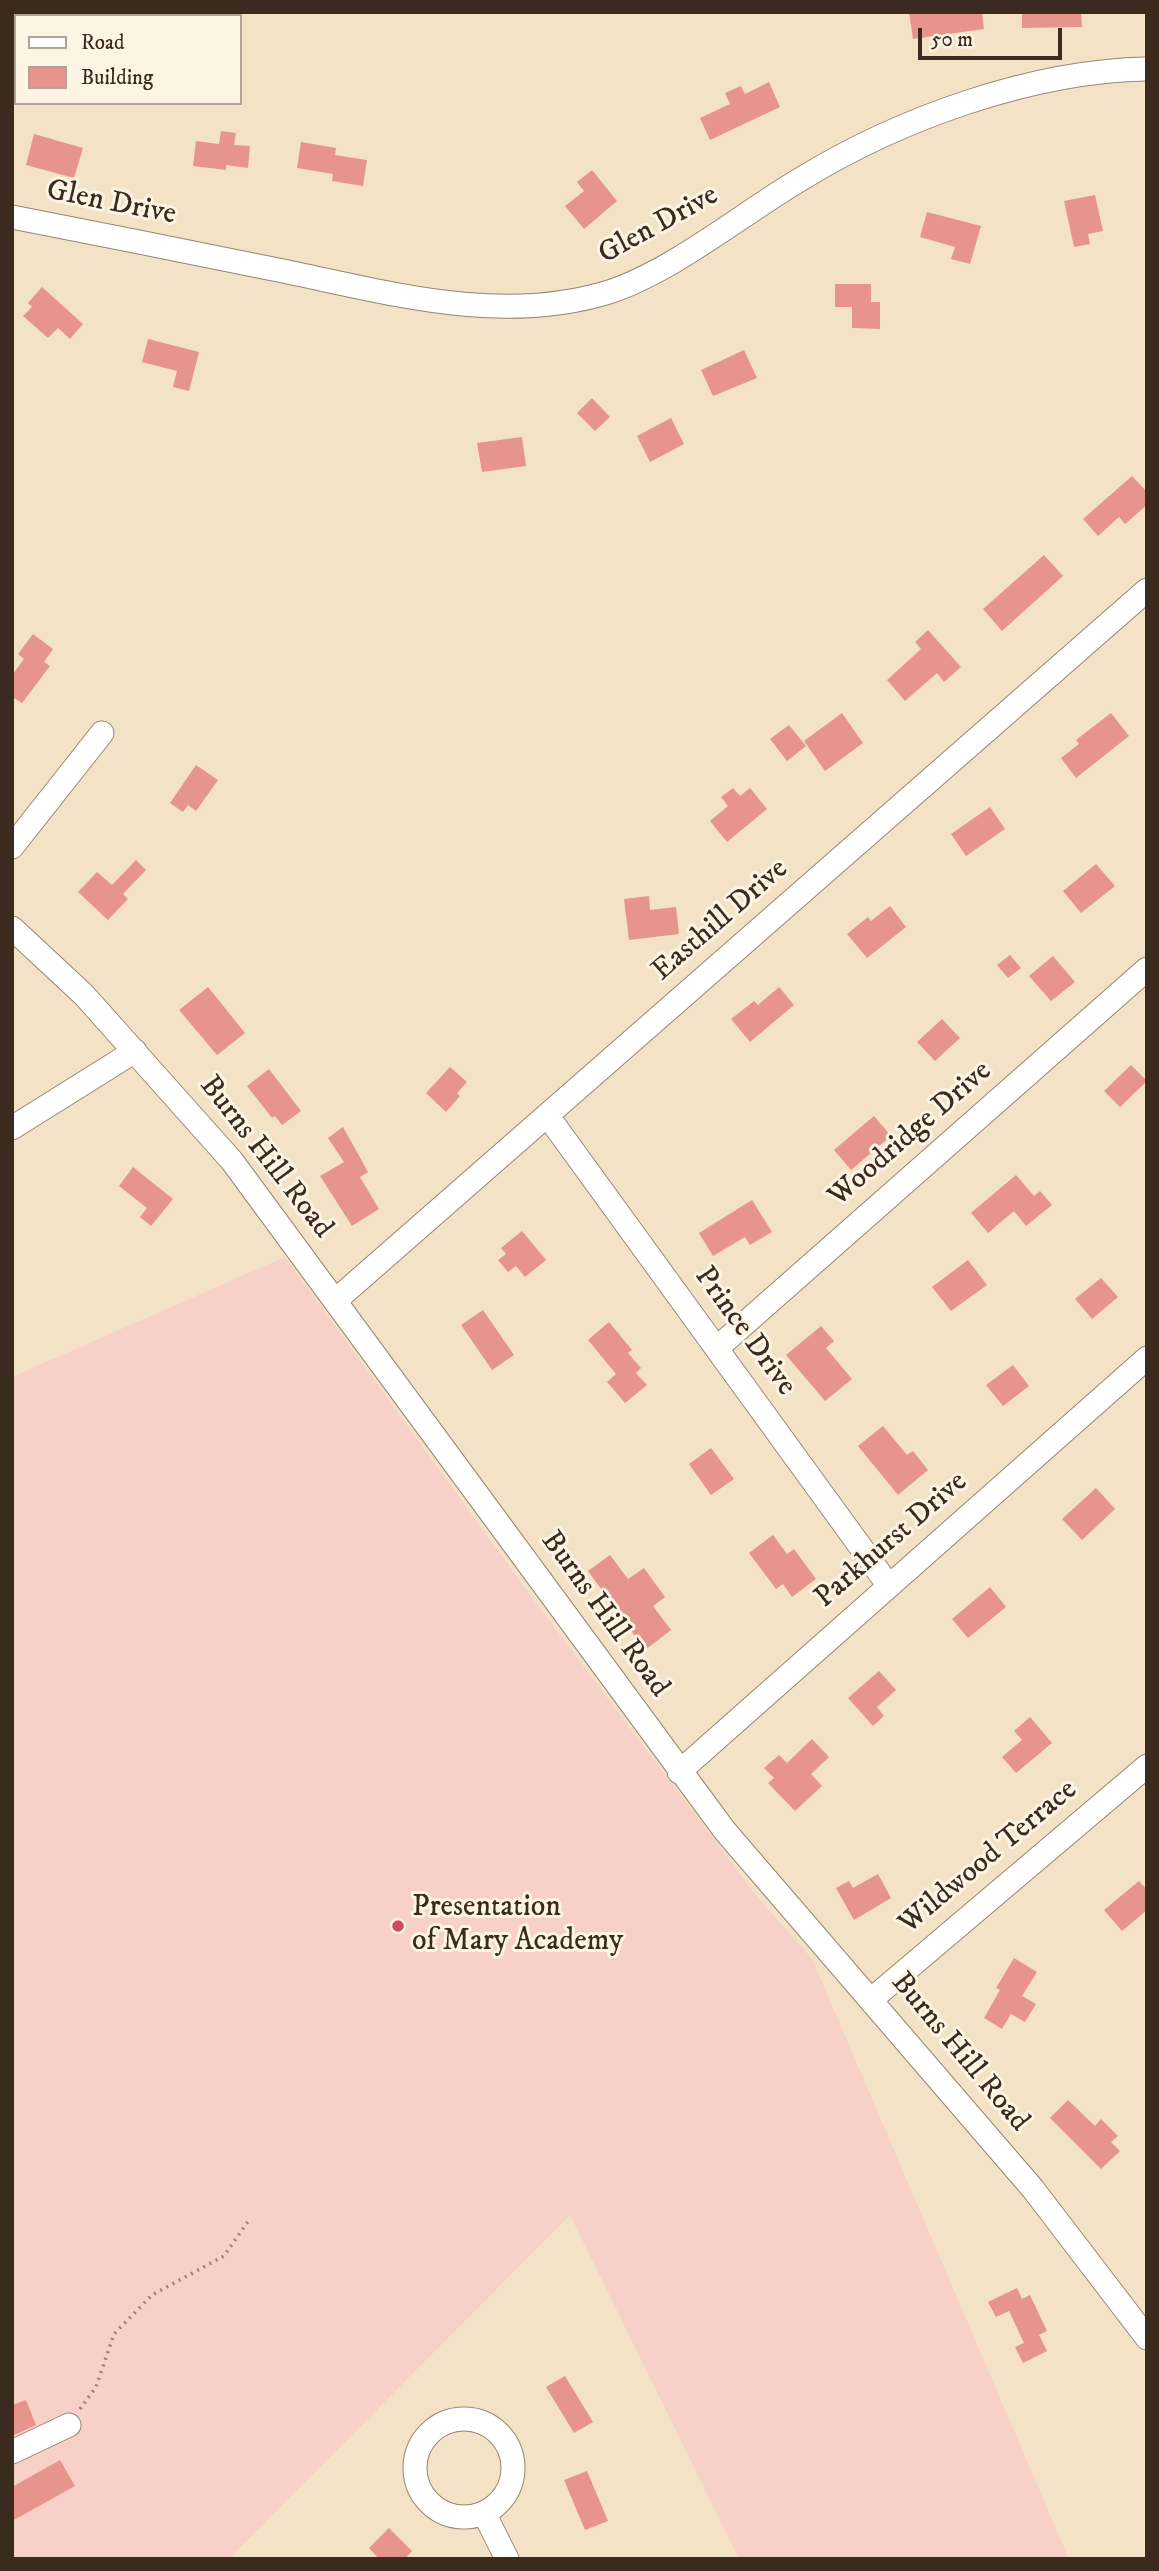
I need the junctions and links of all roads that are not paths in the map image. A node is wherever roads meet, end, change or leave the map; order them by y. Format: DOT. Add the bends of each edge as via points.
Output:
graph roads {
  1 [pos="1147,69"];
  2 [pos="12,217"];
  3 [pos="1147,590"];
  4 [pos="102,733"];
  5 [pos="12,847"];
  6 [pos="12,928"];
  7 [pos="1147,969"];
  8 [pos="135,1051"];
  9 [pos="547,1115"];
  10 [pos="12,1128"];
  11 [pos="336,1300"];
  12 [pos="717,1348"];
  13 [pos="1147,1358"];
  14 [pos="889,1586"];
  15 [pos="1147,1766"];
  16 [pos="679,1772"];
  17 [pos="872,1999"];
  18 [pos="1147,2338"];
  19 [pos="69,2425"];
  20 [pos="12,2452"];
  21 [pos="484,2513"];
  22 [pos="507,2559"];
  1 -- 2 [label="street, Glen Drive" via="1100,70 1056,78 969,103 884,135 803,177 652,273 611,291 524,308 435,302"];
  3 -- 9 [label="street, Easthill Drive"];
  4 -- 5 [label="street"];
  6 -- 8 [label="street, Burns Hill Road" via="84,995"];
  7 -- 12 [label="street, Woodridge Drive"];
  8 -- 10 [label="street"];
  8 -- 11 [label="street, Burns Hill Road" via="232,1161"];
  9 -- 11 [label="street, Easthill Drive"];
  9 -- 12 [label="street, Prince Drive"];
  11 -- 16 [label="street, Burns Hill Road"];
  12 -- 14 [label="street, Prince Drive"];
  13 -- 14 [label="street, Parkhurst Drive"];
  14 -- 16 [label="street, Parkhurst Drive"];
  15 -- 17 [label="street, Wildwood Terrace"];
  16 -- 17 [label="street, Burns Hill Road" via="782,1900"];
  17 -- 18 [label="street, Burns Hill Road" via="1033,2189"];
  19 -- 20 [label="street"];
  21 -- 21 [label="street" via="497,2504 512,2478 508,2447 500,2434 473,2420 441,2424 423,2441 414,2464 423,2497 451,2515"];
  21 -- 22 [label="street"];
}
